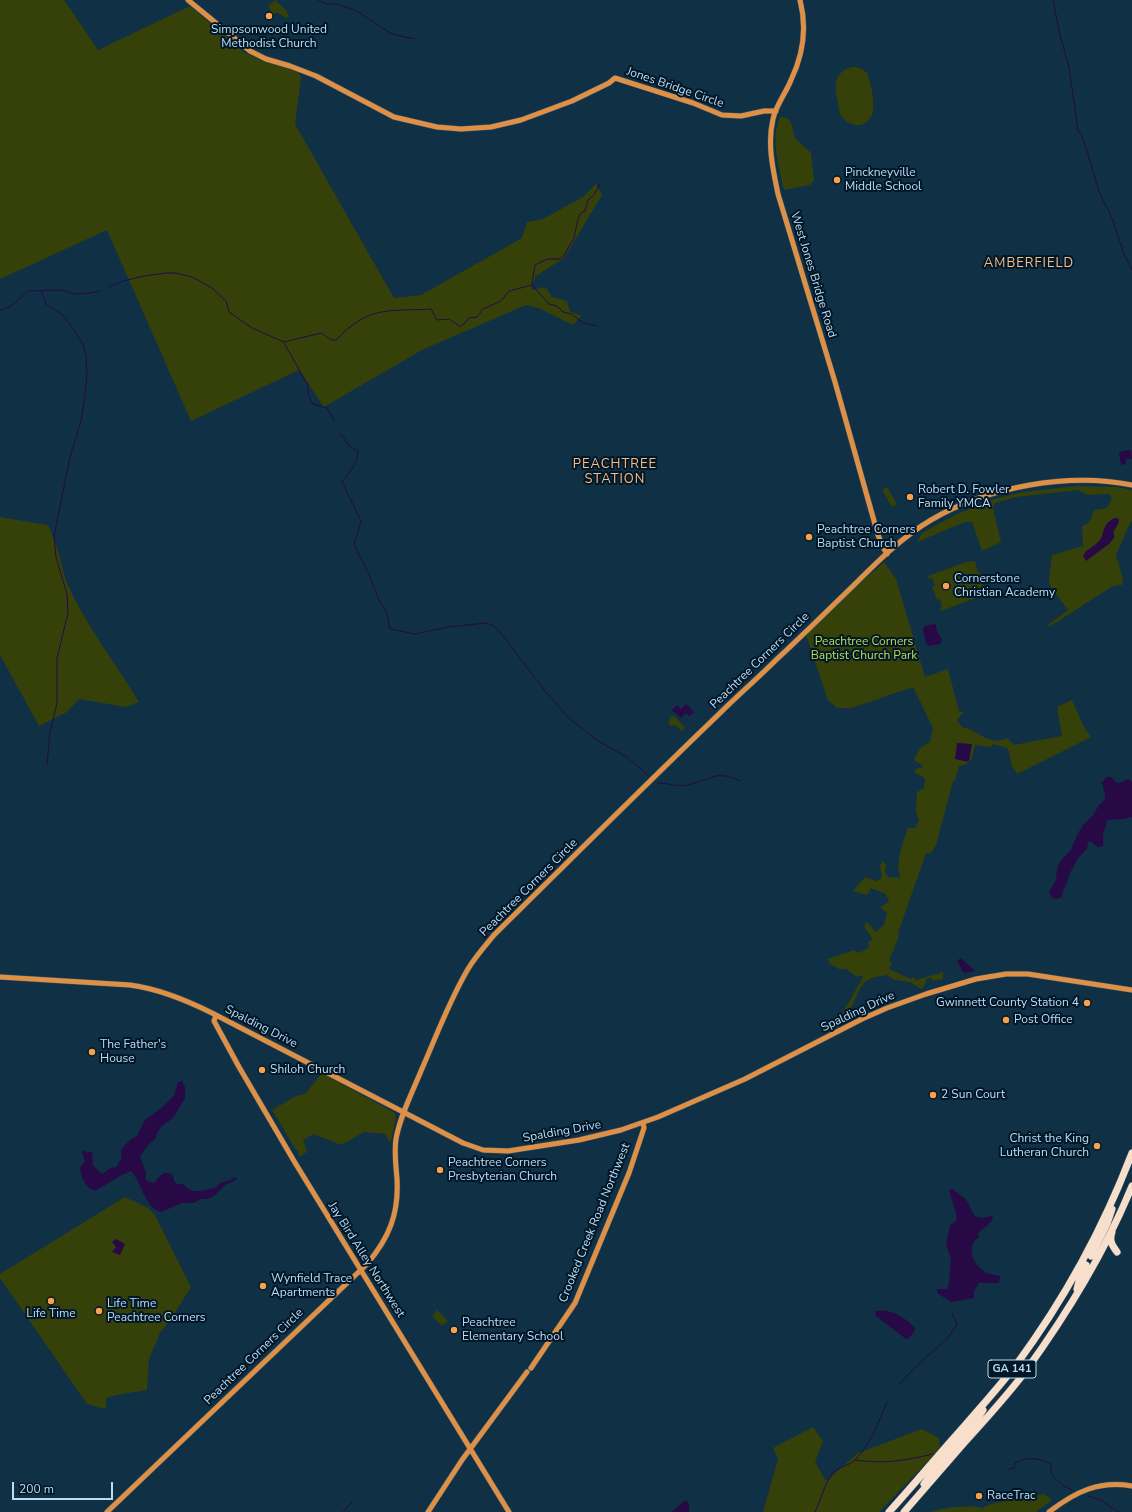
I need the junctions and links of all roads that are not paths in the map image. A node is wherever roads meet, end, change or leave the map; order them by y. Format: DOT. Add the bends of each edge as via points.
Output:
graph roads {
  1 [pos="188,0"];
  2 [pos="800,0"];
  3 [pos="776,111"];
  4 [pos="1132,485"];
  5 [pos="887,554"];
  6 [pos="0,978"];
  7 [pos="1132,990"];
  8 [pos="216,1015"];
  9 [pos="404,1112"];
  10 [pos="643,1123"];
  11 [pos="1132,1153"];
  12 [pos="1132,1186"];
  13 [pos="1115,1195"];
  14 [pos="1130,1195"];
  15 [pos="1115,1223"];
  16 [pos="1098,1230"];
  17 [pos="1087,1238"];
  18 [pos="1117,1252"];
  19 [pos="1107,1254"];
  20 [pos="1097,1258"];
  21 [pos="361,1269"];
  22 [pos="1076,1293"];
  23 [pos="986,1402"];
  24 [pos="471,1449"];
  25 [pos="1132,1486"];
  26 [pos="919,1495"];
  27 [pos="107,1512"];
  28 [pos="428,1512"];
  29 [pos="509,1512"];
  30 [pos="889,1512"];
  31 [pos="904,1512"];
  32 [pos="1049,1512"];
  1 -- 3 [label="street, Jones Bridge Circle" via="250,51 316,76 394,117 437,127 491,127 521,120 572,101 616,78 693,102 722,115 741,116"];
  2 -- 3 [label="street, West Jones Bridge Road" via="804,26 798,62"];
  3 -- 5 [label="street, West Jones Bridge Road" via="771,134 771,152 778,194 878,535"];
  4 -- 5 [label="street, Peachtree Corners Circle" via="1091,481 1060,482 997,492 929,521"];
  5 -- 9 [label="street, Peachtree Corners Circle" via="717,716 494,935 469,968 457,990"];
  6 -- 8 [label="street, Spalding Drive" via="149,988 178,996"];
  7 -- 10 [label="street, Spalding Drive" via="1022,974 992,976 960,983 880,1011 744,1079"];
  8 -- 9 [label="street, Spalding Drive"];
  8 -- 21 [label="street, Jay Bird Alley Northwest" via="214,1021 239,1067"];
  9 -- 10 [label="street, Spalding Drive" via="463,1144 493,1151 521,1150 579,1140"];
  9 -- 21 [label="street, Peachtree Corners Circle" via="396,1139 398,1191 394,1215 387,1235"];
  10 -- 24 [label="street, Crooked Creek Road Northwest" via="644,1128 629,1173 575,1303"];
  11 -- 13 [label="highway, GA 141"];
  12 -- 14 [label="highway, GA 141"];
  13 -- 16 [label="highway, GA 141"];
  13 -- 22 [label="highway" via="1111,1214 1080,1277"];
  14 -- 15 [label="highway, GA 141"];
  15 -- 18 [label="highway" via="1111,1240"];
  15 -- 20 [label="highway, GA 141"];
  16 -- 17 [label="highway"];
  16 -- 23 [label="highway, GA 141" via="1058,1304"];
  19 -- 20 [label="highway"];
  20 -- 22 [label="highway, GA 141"];
  21 -- 24 [label="street, Jay Bird Alley Northwest"];
  21 -- 27 [label="street, Peachtree Corners Circle"];
  22 -- 26 [label="highway, GA 141" via="1050,1336 1018,1380"];
  23 -- 26 [label="highway" via="975,1423 933,1471"];
  23 -- 30 [label="highway, GA 141"];
  24 -- 28 [label="street, Crooked Creek Road Northwest" via="450,1476"];
  24 -- 29 [label="street, Jay Bird Alley Northwest"];
  25 -- 32 [label="street" via="1096,1486"];
  26 -- 31 [label="highway, GA 141"];
}
